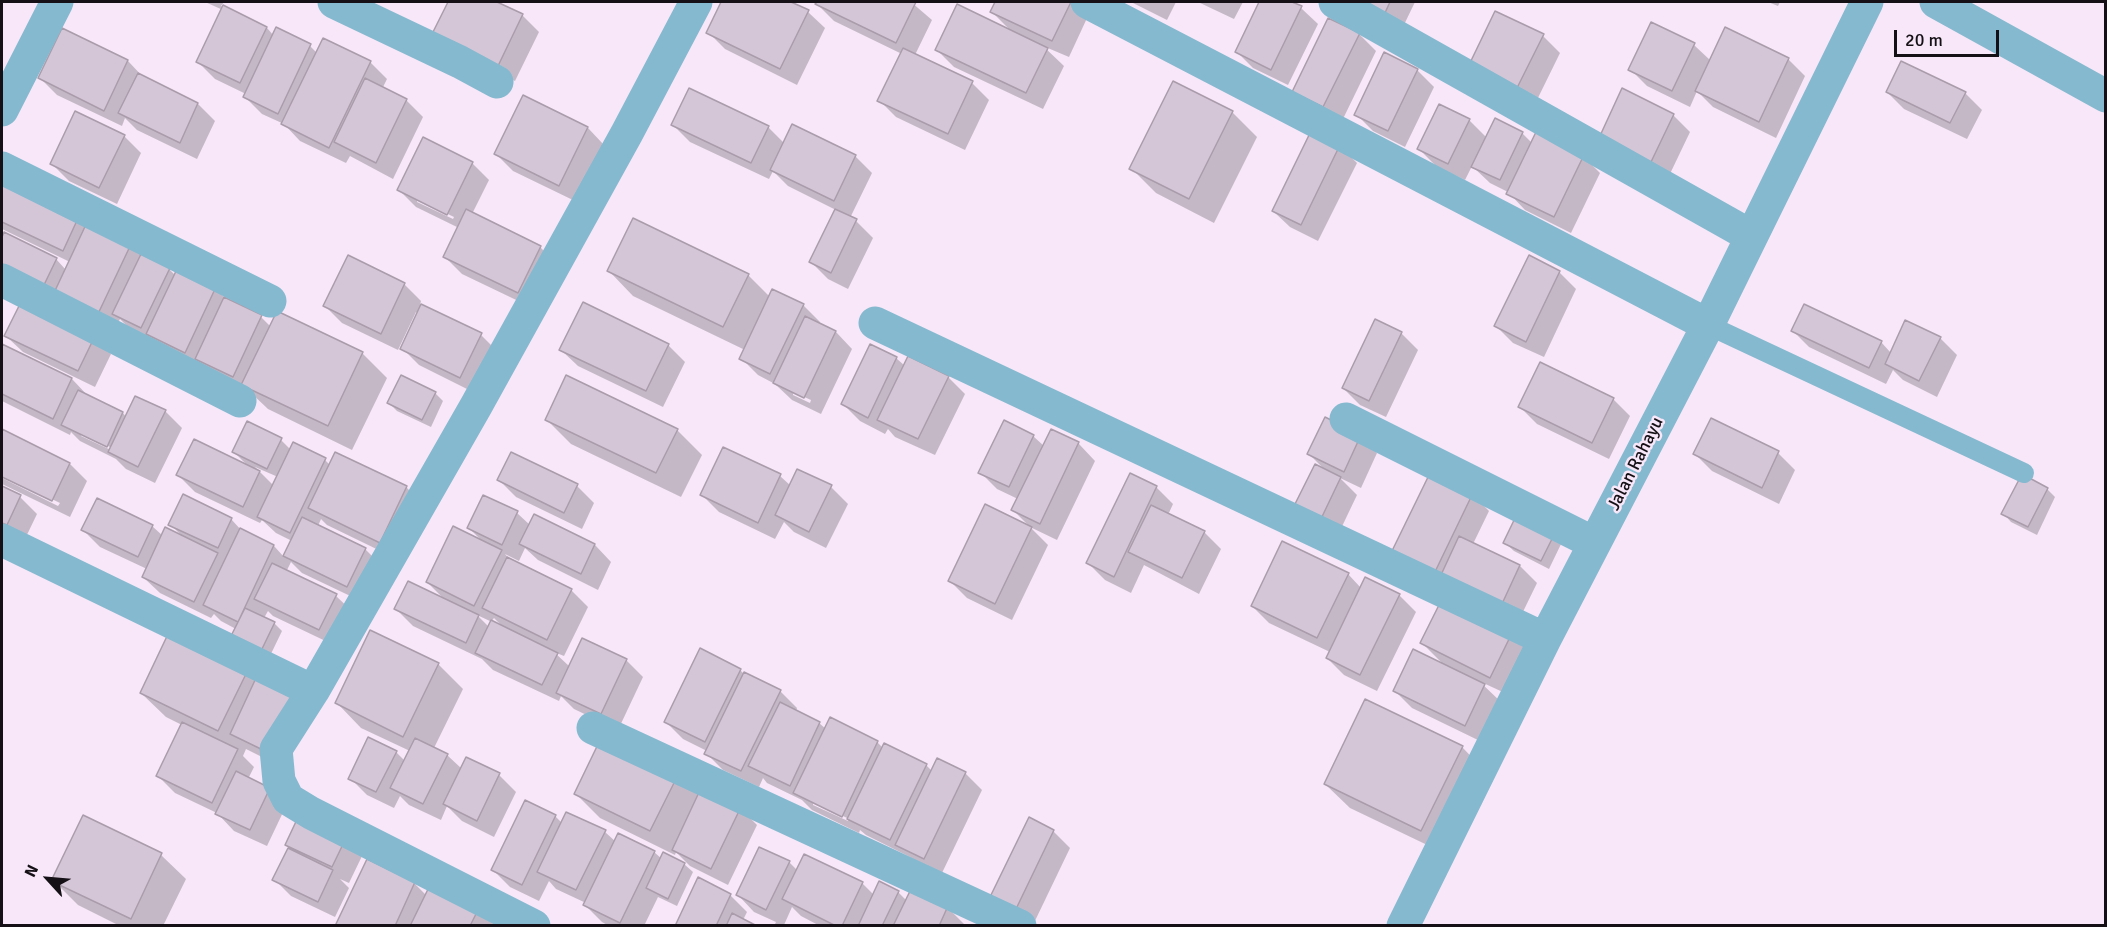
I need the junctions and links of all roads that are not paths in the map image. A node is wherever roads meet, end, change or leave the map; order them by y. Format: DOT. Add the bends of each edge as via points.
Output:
graph roads {
  1 [pos="57,2"];
  2 [pos="334,2"];
  3 [pos="696,2"];
  4 [pos="1087,2"];
  5 [pos="1335,2"];
  6 [pos="1867,2"];
  7 [pos="1936,2"];
  8 [pos="497,82"];
  9 [pos="2106,96"];
  10 [pos="2,110"];
  11 [pos="2,168"];
  12 [pos="1751,236"];
  13 [pos="2,280"];
  14 [pos="270,301"];
  15 [pos="875,323"];
  16 [pos="1708,325"];
  17 [pos="240,401"];
  18 [pos="1346,418"];
  19 [pos="2024,473"];
  20 [pos="2,540"];
  21 [pos="1594,543"];
  22 [pos="1545,639"];
  23 [pos="313,691"];
  24 [pos="593,728"];
  25 [pos="534,926"];
  26 [pos="1020,926"];
  27 [pos="1404,926"];
  1 -- 10 [label="street"];
  2 -- 8 [label="street"];
  3 -- 23 [label="street" via="482,396"];
  4 -- 16 [label="street"];
  5 -- 12 [label="street"];
  6 -- 12 [label="street, Jalan Rahayu"];
  7 -- 9 [label="street"];
  11 -- 14 [label="street"];
  12 -- 16 [label="street, Jalan Rahayu"];
  13 -- 17 [label="street"];
  15 -- 22 [label="street"];
  16 -- 19 [label="lane"];
  16 -- 21 [label="street, Jalan Rahayu"];
  18 -- 21 [label="street"];
  20 -- 23 [label="street"];
  21 -- 22 [label="street, Jalan Rahayu"];
  22 -- 27 [label="street, Jalan Rahayu"];
  23 -- 25 [label="street" via="276,749 279,781 288,799"];
  24 -- 26 [label="street"];
}
